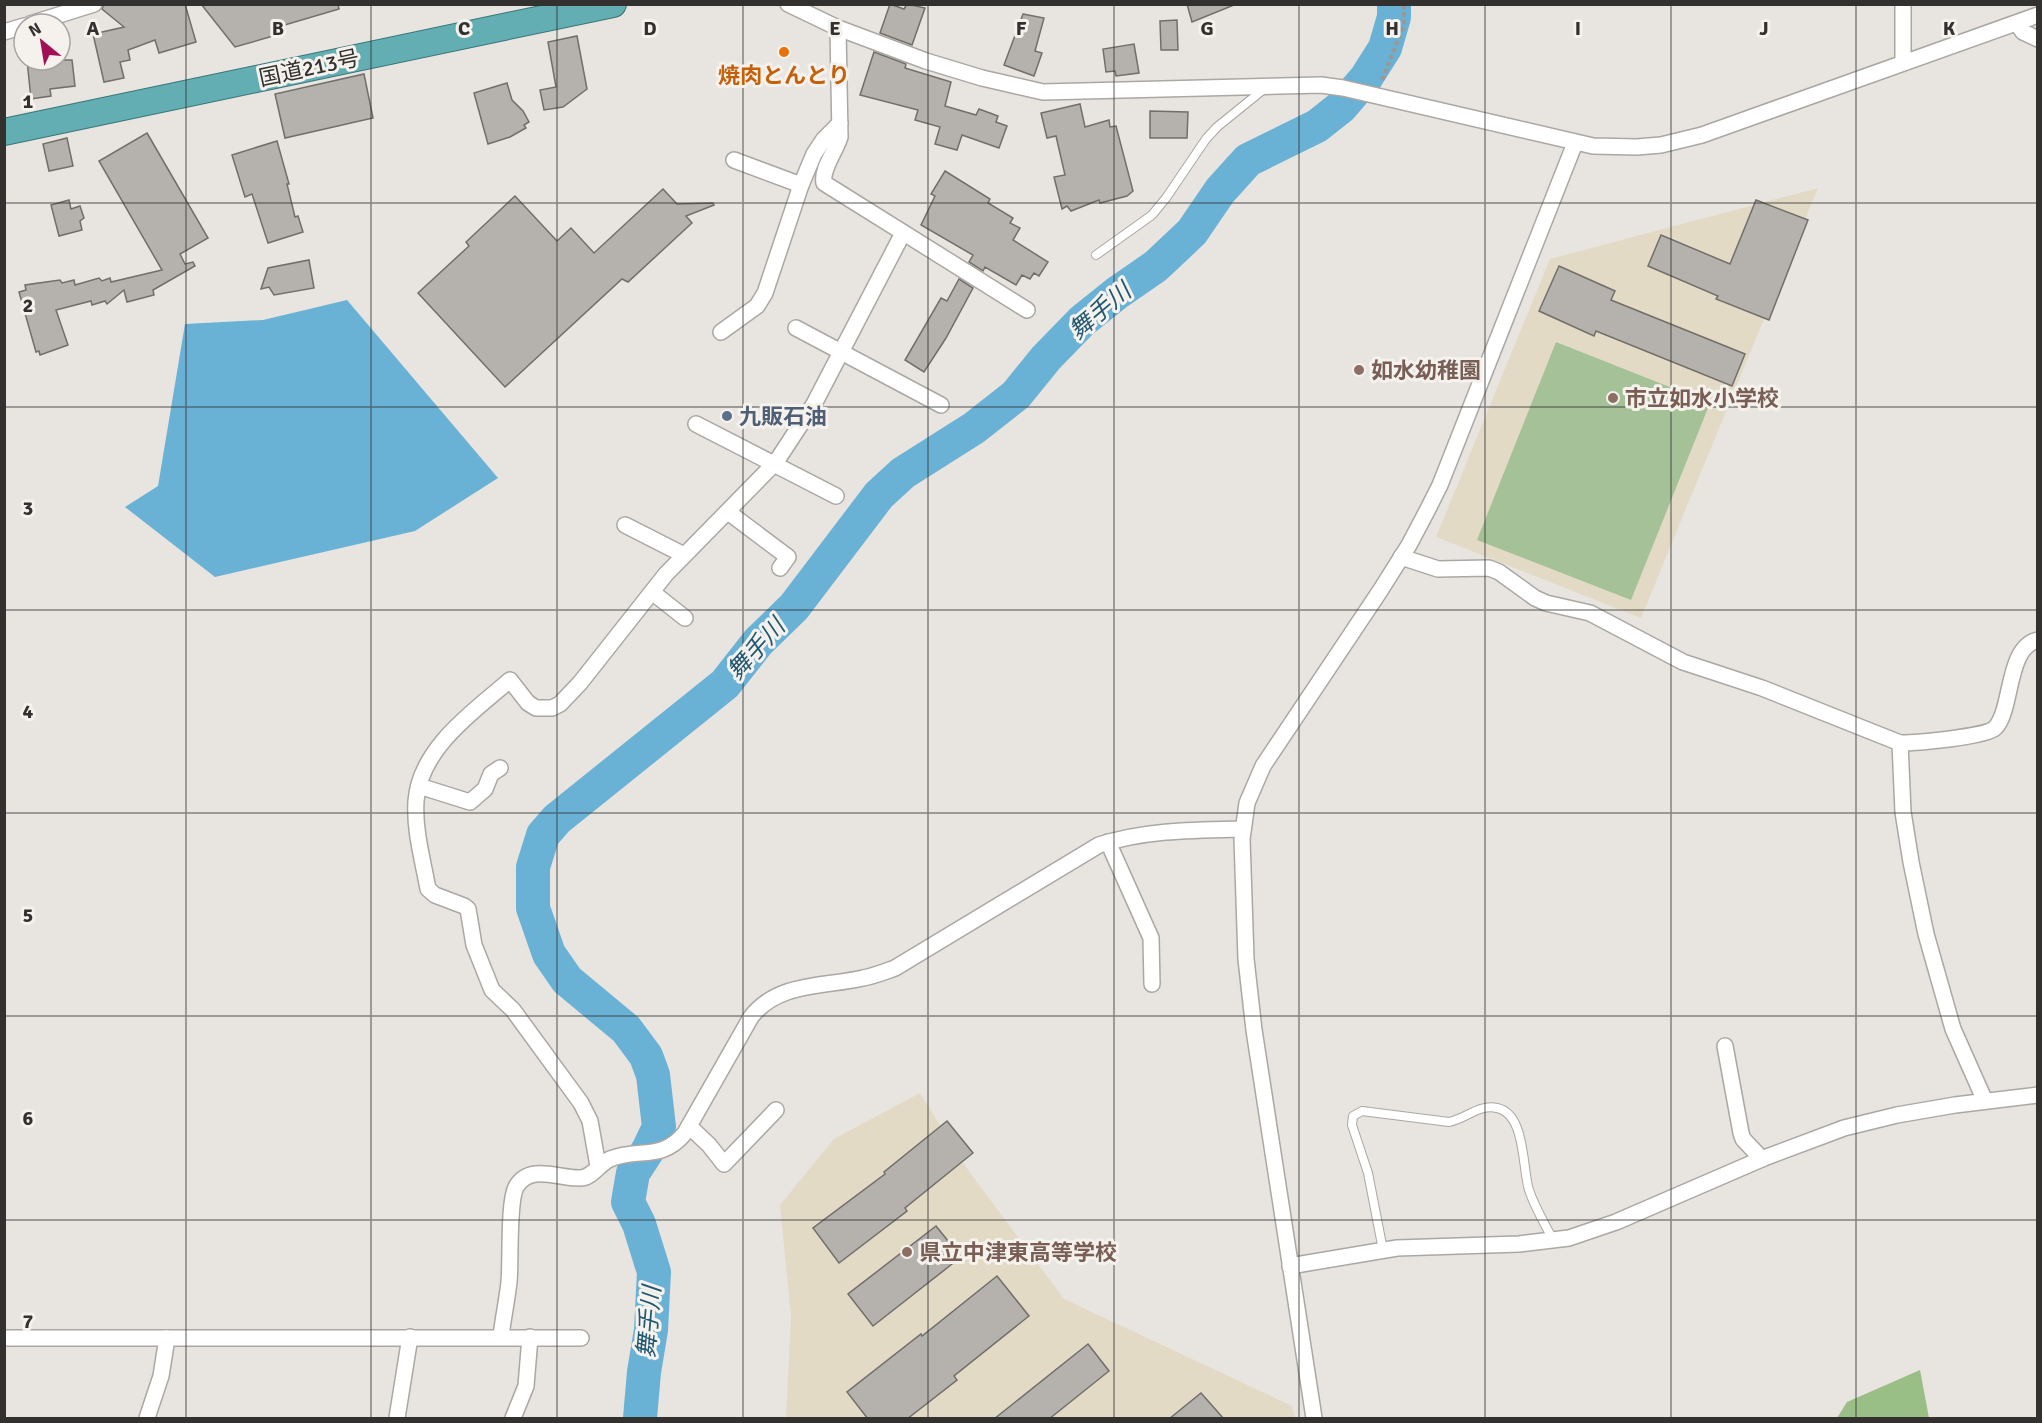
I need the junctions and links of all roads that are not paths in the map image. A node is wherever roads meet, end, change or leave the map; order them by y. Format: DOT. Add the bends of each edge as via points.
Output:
graph roads {
  1 [pos="94,4"];
  2 [pos="613,4"];
  3 [pos="788,4"];
  4 [pos="1903,4"];
  5 [pos="68,12"];
  6 [pos="2037,15"];
  7 [pos="2017,22"];
  8 [pos="838,28"];
  9 [pos="2037,39"];
  10 [pos="1903,63"];
  11 [pos="1268,86"];
  12 [pos="840,123"];
  13 [pos="4,132"];
  14 [pos="1575,142"];
  15 [pos="734,160"];
  16 [pos="801,185"];
  17 [pos="903,233"];
  18 [pos="1095,255"];
  19 [pos="1027,310"];
  20 [pos="796,328"];
  21 [pos="721,332"];
  22 [pos="842,353"];
  23 [pos="941,405"];
  24 [pos="696,424"];
  25 [pos="774,464"];
  26 [pos="836,496"];
  27 [pos="728,512"];
  28 [pos="625,525"];
  29 [pos="684,555"];
  30 [pos="1401,557"];
  31 [pos="780,568"];
  32 [pos="652,592"];
  33 [pos="685,618"];
  34 [pos="2037,640"];
  35 [pos="1900,743"];
  36 [pos="500,768"];
  37 [pos="419,786"];
  38 [pos="1243,829"];
  39 [pos="1108,842"];
  40 [pos="1152,984"];
  41 [pos="1725,1046"];
  42 [pos="2037,1095"];
  43 [pos="1984,1101"];
  44 [pos="776,1110"];
  45 [pos="689,1126"];
  46 [pos="1762,1159"];
  47 [pos="598,1166"];
  48 [pos="1553,1240"];
  49 [pos="1383,1250"];
  50 [pos="1290,1266"];
  51 [pos="501,1336"];
  52 [pos="410,1337"];
  53 [pos="530,1337"];
  54 [pos="4,1338"];
  55 [pos="166,1338"];
  56 [pos="581,1338"];
  57 [pos="147,1419"];
  58 [pos="397,1419"];
  59 [pos="513,1419"];
  60 [pos="1314,1419"];
  1 -- 5 [label="street"];
  2 -- 13 [label="highway, 国道213号"];
  3 -- 8 [label="street"];
  4 -- 10 [label="street"];
  6 -- 7 [label="street"];
  7 -- 9 [label="street" via="2023,32"];
  7 -- 10 [label="street"];
  8 -- 11 [label="street" via="926,61 1043,92"];
  8 -- 12 [label="street"];
  10 -- 14 [label="street" via="1702,135 1661,145 1613,147"];
  11 -- 14 [label="street" via="1321,85"];
  11 -- 18 [label="lane" via="1217,127 1152,215"];
  12 -- 16 [label="street" via="814,154"];
  12 -- 17 [label="street" via="837,149 825,171 824,183"];
  14 -- 30 [label="street" via="1440,485"];
  15 -- 16 [label="street"];
  16 -- 21 [label="street" via="765,294 757,306"];
  17 -- 19 [label="street"];
  17 -- 22 [label="street"];
  20 -- 22 [label="street"];
  22 -- 23 [label="street"];
  22 -- 25 [label="street"];
  24 -- 25 [label="street"];
  25 -- 26 [label="street"];
  25 -- 27 [label="street"];
  27 -- 29 [label="street"];
  27 -- 31 [label="street" via="788,558"];
  28 -- 29 [label="street"];
  29 -- 32 [label="street"];
  30 -- 35 [label="street" via="1438,568 1489,568 1546,603 1590,613 1683,662 1739,679"];
  30 -- 38 [label="street" via="1263,766 1247,803"];
  32 -- 33 [label="street"];
  32 -- 37 [label="street" via="560,704 537,708 528,703 510,680 454,729 430,759"];
  34 -- 35 [label="street" via="2022,650 1995,729 1983,734"];
  35 -- 43 [label="street" via="1903,812 1926,934 1947,1010"];
  36 -- 37 [label="street" via="490,774 485,789 470,802"];
  37 -- 47 [label="street" via="416,815 428,889 468,909 474,945 492,990 513,1010 581,1103 590,1121"];
  38 -- 39 [label="street" via="1172,830"];
  38 -- 50 [label="street" via="1248,982"];
  39 -- 40 [label="street" via="1151,938"];
  39 -- 45 [label="street" via="895,968 863,978 799,988 759,1006"];
  41 -- 46 [label="street" via="1740,1133"];
  42 -- 43 [label="street"];
  43 -- 46 [label="street" via="1862,1123"];
  44 -- 45 [label="street" via="724,1164"];
  45 -- 47 [label="street" via="670,1148 617,1157"];
  46 -- 48 [label="street" via="1616,1222"];
  47 -- 51 [label="street" via="593,1173 579,1178 536,1173 516,1188"];
  48 -- 49 [label="street"];
  48 -- 49 [label="lane" via="1528,1187 1518,1130 1502,1110 1482,1108 1449,1122 1362,1111 1353,1116 1352,1125 1368,1173"];
  49 -- 50 [label="street"];
  50 -- 60 [label="street"];
  51 -- 52 [label="street"];
  51 -- 53 [label="street"];
  52 -- 55 [label="street"];
  52 -- 58 [label="street"];
  53 -- 56 [label="street"];
  53 -- 59 [label="street" via="526,1386"];
  54 -- 55 [label="street"];
  55 -- 57 [label="street" via="161,1376"];
}
